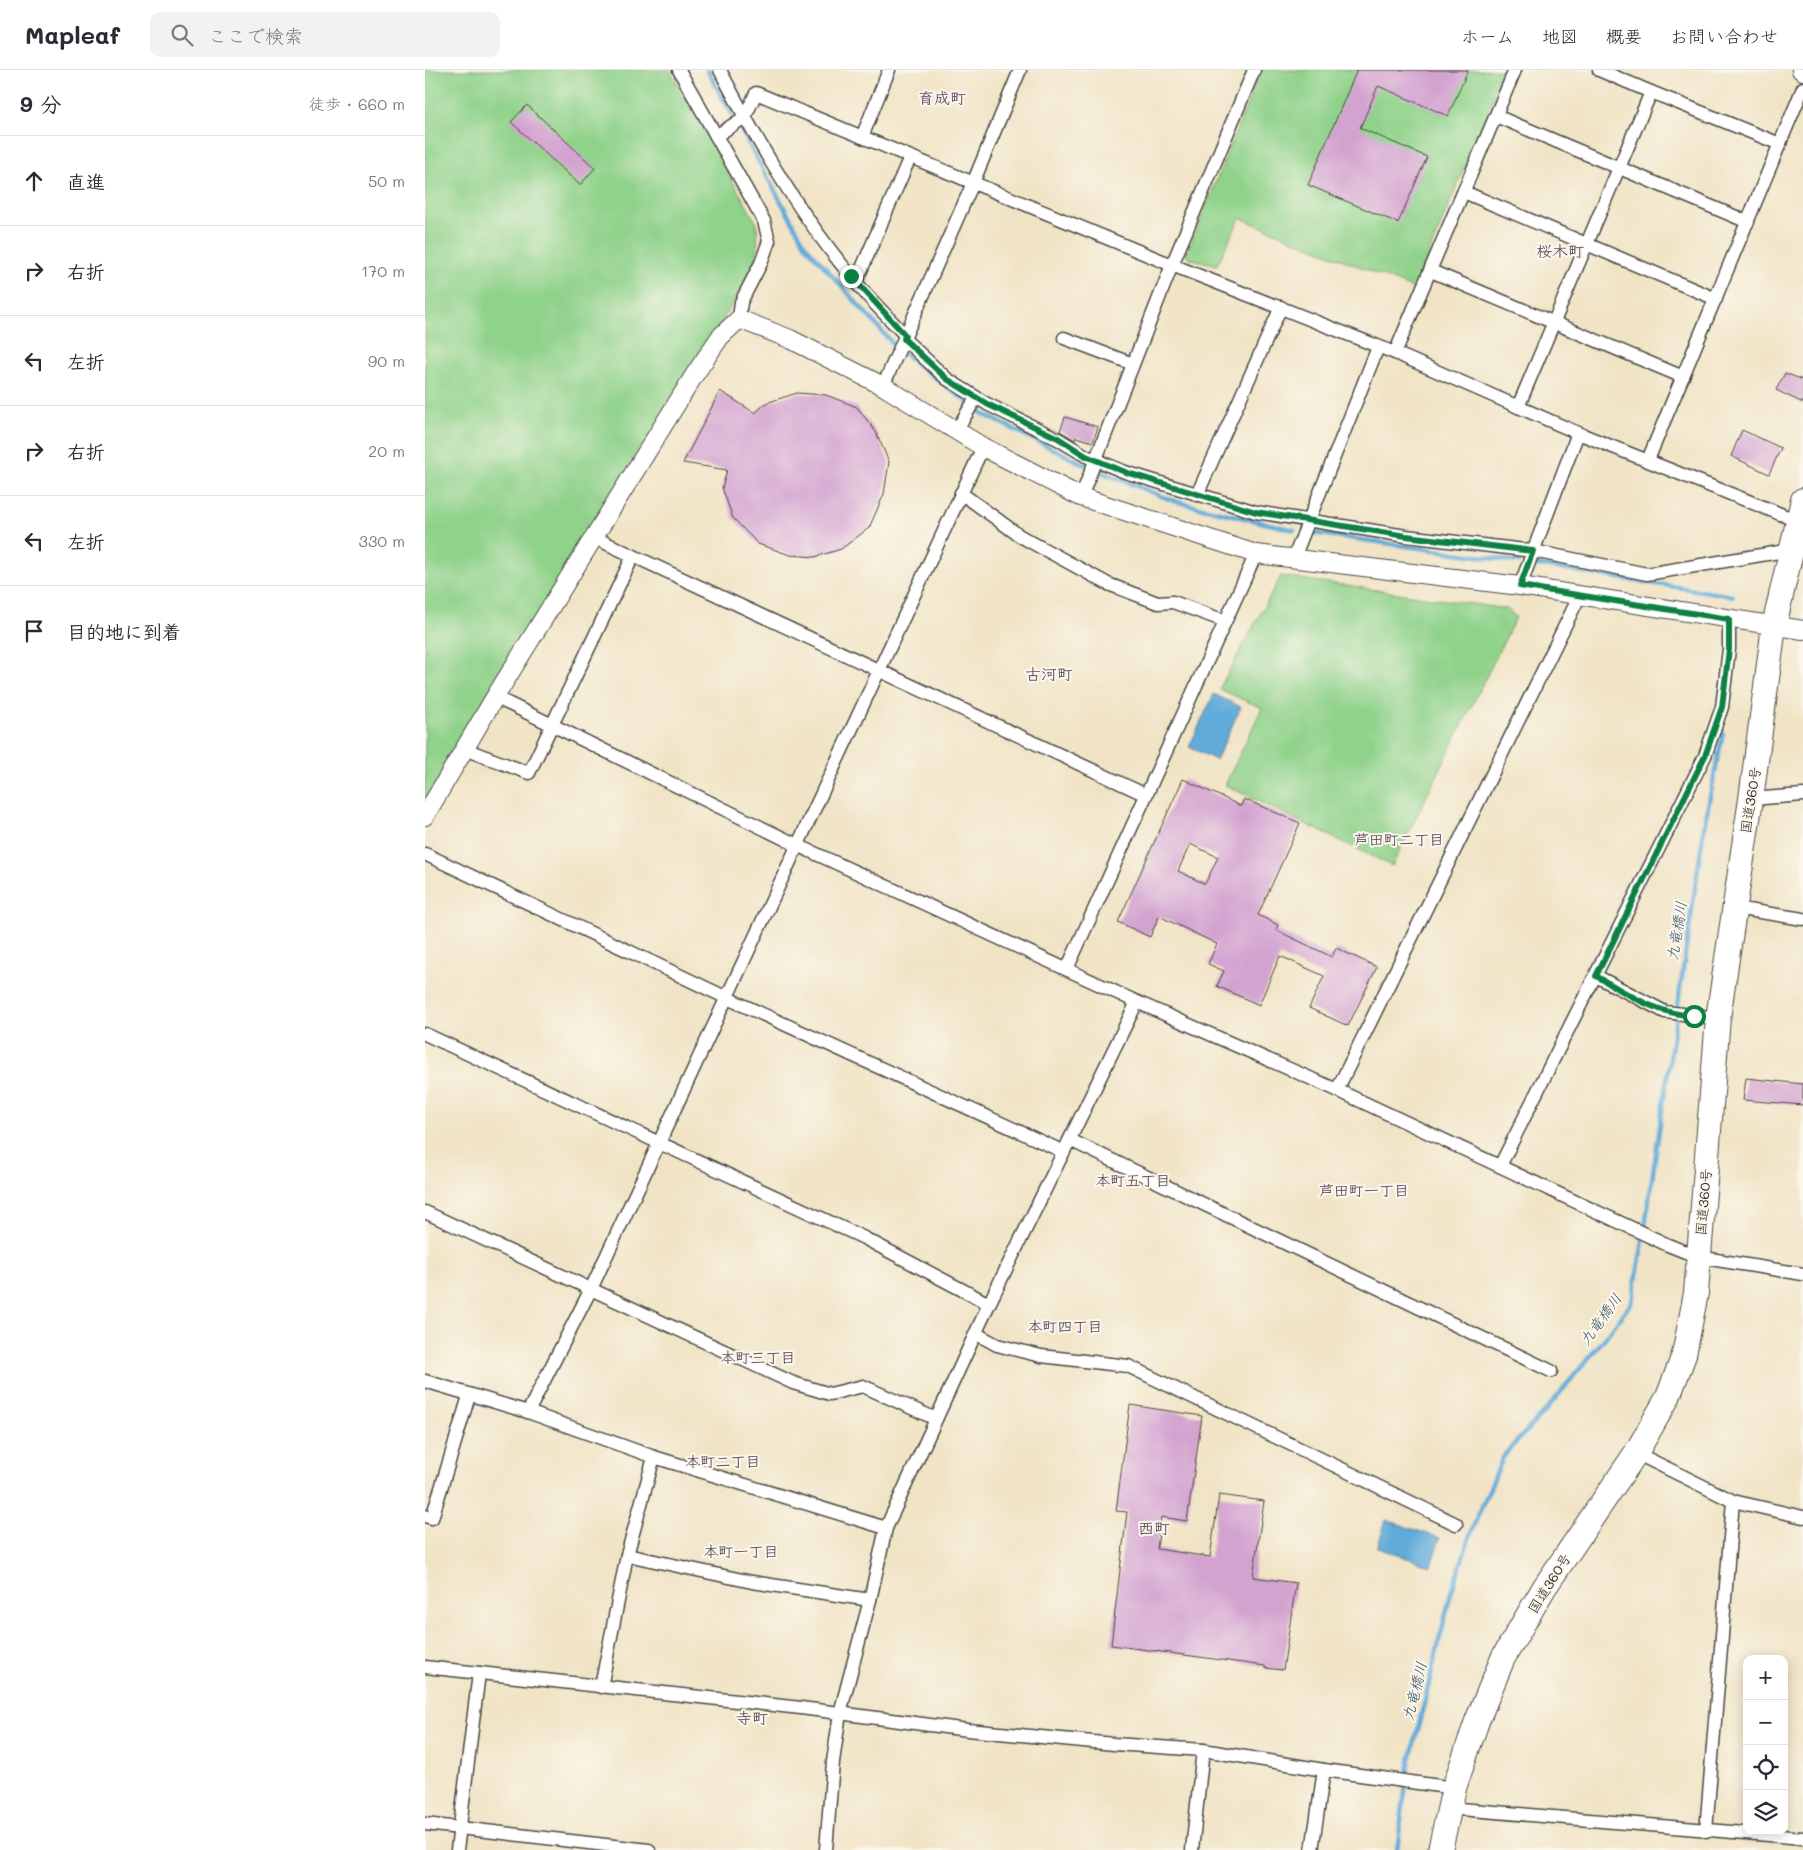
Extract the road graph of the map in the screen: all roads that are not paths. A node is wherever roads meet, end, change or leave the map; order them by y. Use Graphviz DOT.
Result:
graph roads {
  1 [pos="679,70"];
  2 [pos="720,70"];
  3 [pos="889,70"];
  4 [pos="1020,70"];
  5 [pos="1254,70"];
  6 [pos="1515,70"];
  7 [pos="1599,70"];
  8 [pos="1803,88"];
  9 [pos="1651,92"];
  10 [pos="1496,116"];
  11 [pos="744,117"];
  12 [pos="716,136"];
  13 [pos="862,137"];
  14 [pos="1780,144"];
  15 [pos="910,157"];
  16 [pos="1619,167"];
  17 [pos="973,183"];
  18 [pos="1464,192"];
  19 [pos="1748,222"];
  20 [pos="1586,246"];
  21 [pos="1172,265"];
  22 [pos="1431,271"];
  23 [pos="856,282"];
  24 [pos="1716,299"];
  25 [pos="1281,307"];
  26 [pos="739,319"];
  27 [pos="1554,322"];
  28 [pos="905,337"];
  29 [pos="1063,338"];
  30 [pos="1378,347"];
  31 [pos="1395,353"];
  32 [pos="1133,364"];
  33 [pos="1683,377"];
  34 [pos="883,386"];
  35 [pos="976,398"];
  36 [pos="1518,406"];
  37 [pos="956,431"];
  38 [pos="1579,433"];
  39 [pos="983,447"];
  40 [pos="1095,460"];
  41 [pos="1648,460"];
  42 [pos="961,493"];
  43 [pos="1197,495"];
  44 [pos="1081,497"];
  45 [pos="1801,514"];
  46 [pos="1308,520"];
  47 [pos="595,538"];
  48 [pos="1791,550"];
  49 [pos="1533,551"];
  50 [pos="1256,554"];
  51 [pos="633,556"];
  52 [pos="1293,560"];
  53 [pos="1520,586"];
  54 [pos="1580,596"];
  55 [pos="1729,619"];
  56 [pos="1225,621"];
  57 [pos="1774,626"];
  58 [pos="1803,630"];
  59 [pos="877,671"];
  60 [pos="495,697"];
  61 [pos="551,725"];
  62 [pos="464,749"];
  63 [pos="1146,795"];
  64 [pos="1803,795"];
  65 [pos="1751,799"];
  66 [pos="425,816"];
  67 [pos="797,845"];
  68 [pos="425,854"];
  69 [pos="1735,908"];
  70 [pos="1803,919"];
  71 [pos="1067,969"];
  72 [pos="1596,976"];
  73 [pos="725,997"];
  74 [pos="1137,1002"];
  75 [pos="1718,1018"];
  76 [pos="425,1034"];
  77 [pos="1337,1090"];
  78 [pos="1070,1140"];
  79 [pos="658,1144"];
  80 [pos="1064,1152"];
  81 [pos="1500,1166"];
  82 [pos="425,1212"];
  83 [pos="1698,1257"];
  84 [pos="1803,1274"];
  85 [pos="591,1289"];
  86 [pos="989,1304"];
  87 [pos="977,1334"];
  88 [pos="1551,1371"];
  89 [pos="425,1381"];
  90 [pos="469,1396"];
  91 [pos="528,1412"];
  92 [pos="936,1419"];
  93 [pos="1636,1453"];
  94 [pos="654,1456"];
  95 [pos="1733,1501"];
  96 [pos="425,1516"];
  97 [pos="1803,1517"];
  98 [pos="1456,1524"];
  99 [pos="886,1528"];
  100 [pos="627,1555"];
  101 [pos="870,1600"];
  102 [pos="425,1667"];
  103 [pos="479,1673"];
  104 [pos="601,1686"];
  105 [pos="840,1713"];
  106 [pos="1203,1750"];
  107 [pos="1324,1770"];
  108 [pos="1451,1798"];
  109 [pos="425,1824"];
  110 [pos="461,1828"];
  111 [pos="1706,1831"];
  112 [pos="1803,1838"];
  113 [pos="457,1850"];
  114 [pos="649,1850"];
  115 [pos="826,1850"];
  116 [pos="1192,1850"];
  117 [pos="1312,1850"];
  118 [pos="1440,1850"];
  1 -- 12 [label="street"];
  2 -- 11 [label="street"];
  3 -- 13 [label="street"];
  4 -- 17 [label="street"];
  5 -- 21 [label="street"];
  6 -- 10 [label="street"];
  7 -- 9 [label="street"];
  8 -- 14 [label="street"];
  9 -- 14 [label="street"];
  9 -- 16 [label="street"];
  10 -- 16 [label="street"];
  10 -- 18 [label="street"];
  11 -- 12 [label="street"];
  11 -- 13 [label="street"];
  11 -- 23 [label="street"];
  12 -- 26 [label="street"];
  13 -- 15 [label="street"];
  14 -- 19 [label="street"];
  15 -- 17 [label="street"];
  15 -- 23 [label="street"];
  16 -- 19 [label="street"];
  16 -- 20 [label="street"];
  17 -- 21 [label="street"];
  17 -- 28 [label="street"];
  18 -- 20 [label="street"];
  18 -- 22 [label="street"];
  19 -- 24 [label="street"];
  20 -- 24 [label="street"];
  20 -- 27 [label="street"];
  21 -- 25 [label="street"];
  21 -- 32 [label="street"];
  22 -- 27 [label="street"];
  22 -- 31 [label="street"];
  23 -- 28 [label="street"];
  24 -- 33 [label="street"];
  25 -- 30 [label="street"];
  25 -- 43 [label="street"];
  26 -- 34 [label="street"];
  26 -- 47 [label="street"];
  27 -- 33 [label="street"];
  27 -- 36 [label="street"];
  28 -- 34 [label="street"];
  28 -- 35 [label="street"];
  29 -- 32 [label="street"];
  30 -- 31 [label="street"];
  30 -- 46 [label="street"];
  31 -- 36 [label="street"];
  32 -- 40 [label="street"];
  33 -- 41 [label="street"];
  34 -- 37 [label="street"];
  35 -- 37 [label="street"];
  35 -- 40 [label="street"];
  36 -- 38 [label="street"];
  37 -- 39 [label="street"];
  38 -- 41 [label="street"];
  38 -- 49 [label="street"];
  39 -- 42 [label="street"];
  39 -- 44 [label="street"];
  40 -- 43 [label="street"];
  40 -- 44 [label="street"];
  41 -- 45 [label="street"];
  42 -- 56 [label="street"];
  42 -- 59 [label="street"];
  43 -- 46 [label="street"];
  44 -- 50 [label="street"];
  45 -- 48 [label="highway, 国道360号"];
  46 -- 49 [label="street"];
  46 -- 52 [label="street"];
  47 -- 51 [label="street"];
  47 -- 60 [label="street"];
  48 -- 49 [label="street"];
  48 -- 57 [label="highway, 国道360号"];
  49 -- 53 [label="street"];
  50 -- 52 [label="street"];
  50 -- 56 [label="street"];
  51 -- 59 [label="street"];
  51 -- 61 [label="street"];
  52 -- 53 [label="street"];
  53 -- 54 [label="street"];
  54 -- 55 [label="street"];
  54 -- 77 [label="street"];
  55 -- 57 [label="street"];
  55 -- 72 [label="street"];
  56 -- 63 [label="street"];
  57 -- 58 [label="street"];
  57 -- 65 [label="highway, 国道360号"];
  59 -- 63 [label="street"];
  59 -- 67 [label="street"];
  60 -- 61 [label="street"];
  60 -- 62 [label="street"];
  61 -- 62 [label="street"];
  61 -- 67 [label="street"];
  62 -- 66 [label="street"];
  63 -- 71 [label="street"];
  64 -- 65 [label="street"];
  65 -- 69 [label="highway, 国道360号"];
  67 -- 71 [label="street"];
  67 -- 73 [label="street"];
  68 -- 73 [label="street"];
  69 -- 70 [label="street"];
  69 -- 75 [label="highway, 国道360号"];
  71 -- 74 [label="street"];
  72 -- 75 [label="street"];
  72 -- 81 [label="street"];
  73 -- 79 [label="street"];
  73 -- 80 [label="street"];
  74 -- 77 [label="street"];
  74 -- 78 [label="street"];
  75 -- 83 [label="highway, 国道360号"];
  76 -- 79 [label="street"];
  77 -- 81 [label="street"];
  78 -- 80 [label="street"];
  78 -- 88 [label="street"];
  79 -- 85 [label="street"];
  79 -- 86 [label="street"];
  80 -- 86 [label="street"];
  81 -- 83 [label="street"];
  82 -- 85 [label="street"];
  83 -- 84 [label="street"];
  83 -- 93 [label="highway, 国道360号"];
  85 -- 91 [label="street"];
  85 -- 92 [label="street"];
  86 -- 87 [label="street"];
  87 -- 92 [label="street"];
  87 -- 98 [label="street"];
  89 -- 90 [label="street"];
  90 -- 91 [label="street"];
  90 -- 96 [label="street"];
  91 -- 94 [label="street"];
  92 -- 99 [label="street"];
  93 -- 95 [label="street"];
  93 -- 108 [label="highway, 国道360号"];
  94 -- 99 [label="street"];
  94 -- 100 [label="street"];
  95 -- 97 [label="street"];
  95 -- 111 [label="street"];
  99 -- 101 [label="street"];
  100 -- 101 [label="street"];
  100 -- 104 [label="street"];
  101 -- 105 [label="street"];
  102 -- 103 [label="street"];
  103 -- 104 [label="street"];
  103 -- 110 [label="street"];
  104 -- 105 [label="street"];
  105 -- 106 [label="street"];
  105 -- 115 [label="street"];
  106 -- 107 [label="street"];
  106 -- 116 [label="street"];
  107 -- 108 [label="street"];
  107 -- 117 [label="street"];
  108 -- 111 [label="street"];
  108 -- 118 [label="highway, 国道360号"];
  109 -- 110 [label="street"];
  110 -- 113 [label="street"];
  110 -- 114 [label="street"];
  111 -- 112 [label="street"];
}
